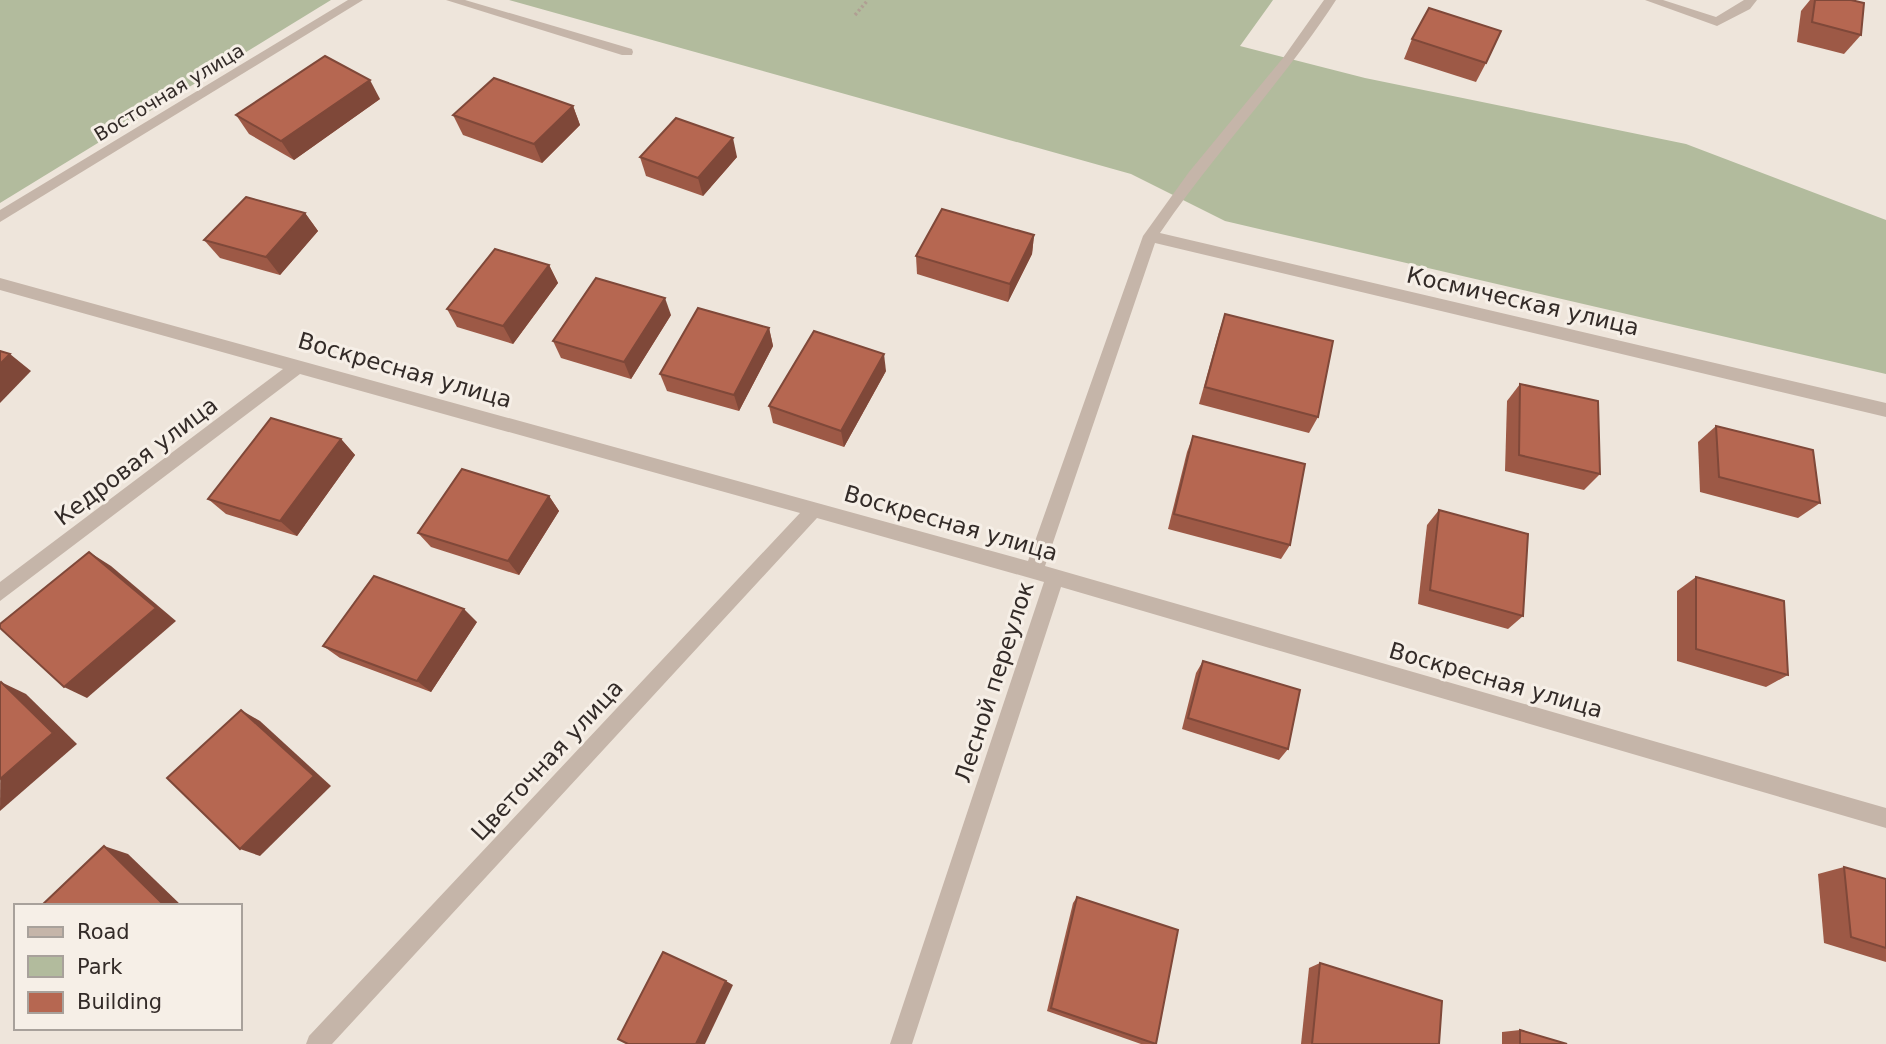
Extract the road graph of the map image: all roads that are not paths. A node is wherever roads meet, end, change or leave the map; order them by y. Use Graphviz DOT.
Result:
graph roads {
  1 [pos="357,0"];
  2 [pos="452,0"];
  3 [pos="1330,0"];
  4 [pos="1651,0"];
  5 [pos="1751,0"];
  6 [pos="627,52"];
  7 [pos="0,217"];
  8 [pos="1150,236"];
  9 [pos="0,284"];
  10 [pos="300,365"];
  11 [pos="1886,410"];
  12 [pos="814,510"];
  13 [pos="1034,571"];
  14 [pos="1055,578"];
  15 [pos="0,593"];
  16 [pos="1886,818"];
  17 [pos="317,1044"];
  18 [pos="901,1044"];
  1 -- 7 [label="street, Восточная улица"];
  2 -- 6 [label="street"];
  3 -- 8 [label="street, Лесной переулок"];
  4 -- 5 [label="street"];
  8 -- 11 [label="street, Космическая улица"];
  8 -- 13 [label="street, Лесной переулок"];
  9 -- 10 [label="street, Воскресная улица"];
  10 -- 12 [label="street, Воскресная улица"];
  10 -- 15 [label="street, Кедровая улица"];
  12 -- 13 [label="street, Воскресная улица"];
  12 -- 17 [label="street, Цветочная улица"];
  13 -- 14 [label="street, Лесной переулок"];
  14 -- 16 [label="street, Воскресная улица"];
  14 -- 18 [label="street, Лесной переулок"];
}
